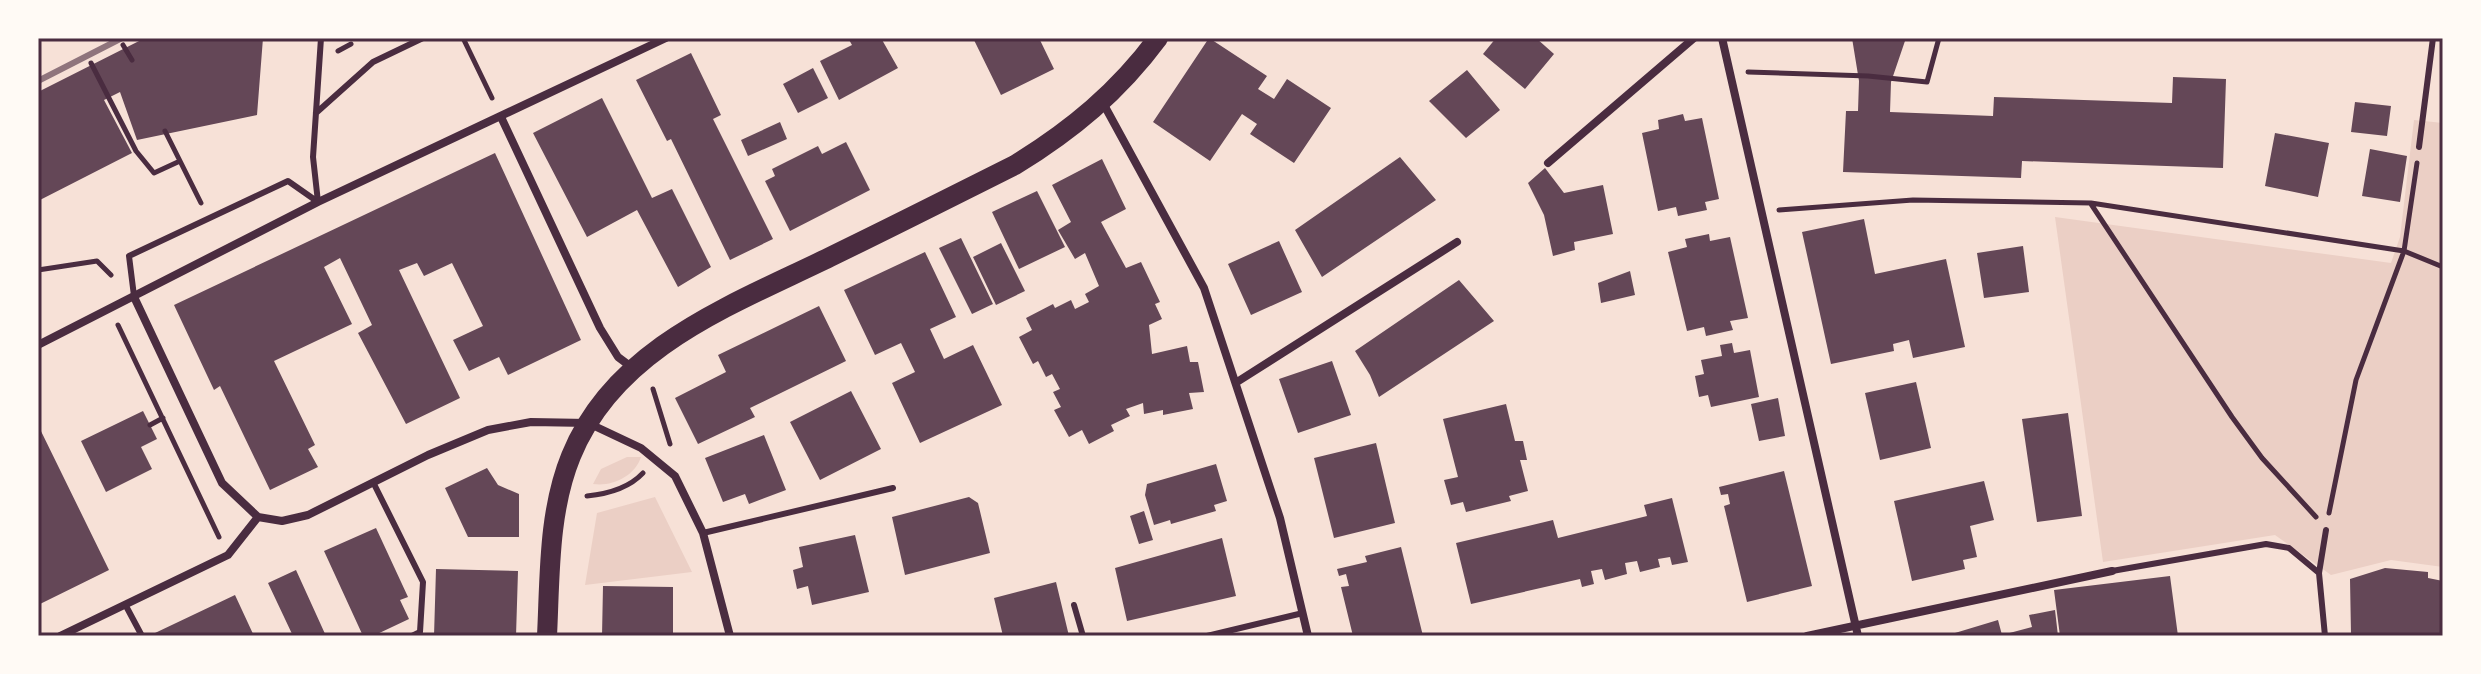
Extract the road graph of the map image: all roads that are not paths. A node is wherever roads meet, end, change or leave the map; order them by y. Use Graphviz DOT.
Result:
graph roads {
  1 [pos="321,38"];
  2 [pos="423,38"];
  3 [pos="666,38"];
  4 [pos="1158,38"];
  5 [pos="1694,38"];
  6 [pos="1722,38"];
  7 [pos="2433,38"];
  8 [pos="1103,103"];
  9 [pos="316,113"];
  10 [pos="501,117"];
  11 [pos="2419,147"];
  12 [pos="1548,163"];
  13 [pos="318,202"];
  14 [pos="1457,242"];
  15 [pos="135,299"];
  16 [pos="38,345"];
  17 [pos="634,369"];
  18 [pos="1237,382"];
  19 [pos="588,423"];
  20 [pos="373,482"];
  21 [pos="893,488"];
  22 [pos="258,517"];
  23 [pos="2326,530"];
  24 [pos="703,533"];
  25 [pos="2112,571"];
  26 [pos="2319,573"];
  27 [pos="1074,605"];
  28 [pos="126,606"];
  29 [pos="1303,613"];
  30 [pos="1855,626"];
  31 [pos="60,636"];
  32 [pos="142,636"];
  33 [pos="412,636"];
  34 [pos="547,636"];
  35 [pos="730,636"];
  36 [pos="1083,636"];
  37 [pos="1207,636"];
  38 [pos="1308,636"];
  39 [pos="1807,636"];
  40 [pos="1858,636"];
  41 [pos="2325,636"];
  1 -- 9 [label="lane"];
  2 -- 9 [label="lane"];
  3 -- 10 [label="street"];
  4 -- 8 [label="main road"];
  5 -- 12 [label="street"];
  6 -- 30 [label="street"];
  7 -- 11 [label="lane"];
  8 -- 17 [label="main road"];
  8 -- 18 [label="street"];
  9 -- 13 [label="lane"];
  10 -- 13 [label="street"];
  10 -- 17 [label="street"];
  13 -- 15 [label="street"];
  13 -- 15 [label="lane"];
  14 -- 18 [label="street"];
  15 -- 16 [label="street"];
  15 -- 22 [label="street"];
  17 -- 19 [label="main road"];
  18 -- 29 [label="street"];
  19 -- 20 [label="street"];
  19 -- 24 [label="street"];
  19 -- 34 [label="main road"];
  20 -- 22 [label="street"];
  20 -- 33 [label="lane"];
  21 -- 24 [label="lane"];
  22 -- 28 [label="street"];
  23 -- 26 [label="lane"];
  24 -- 35 [label="street"];
  25 -- 26 [label="lane"];
  25 -- 30 [label="street"];
  26 -- 41 [label="lane"];
  27 -- 36 [label="lane"];
  28 -- 31 [label="street"];
  28 -- 32 [label="lane"];
  29 -- 37 [label="lane"];
  29 -- 38 [label="street"];
  30 -- 39 [label="street"];
  30 -- 40 [label="street"];
}
